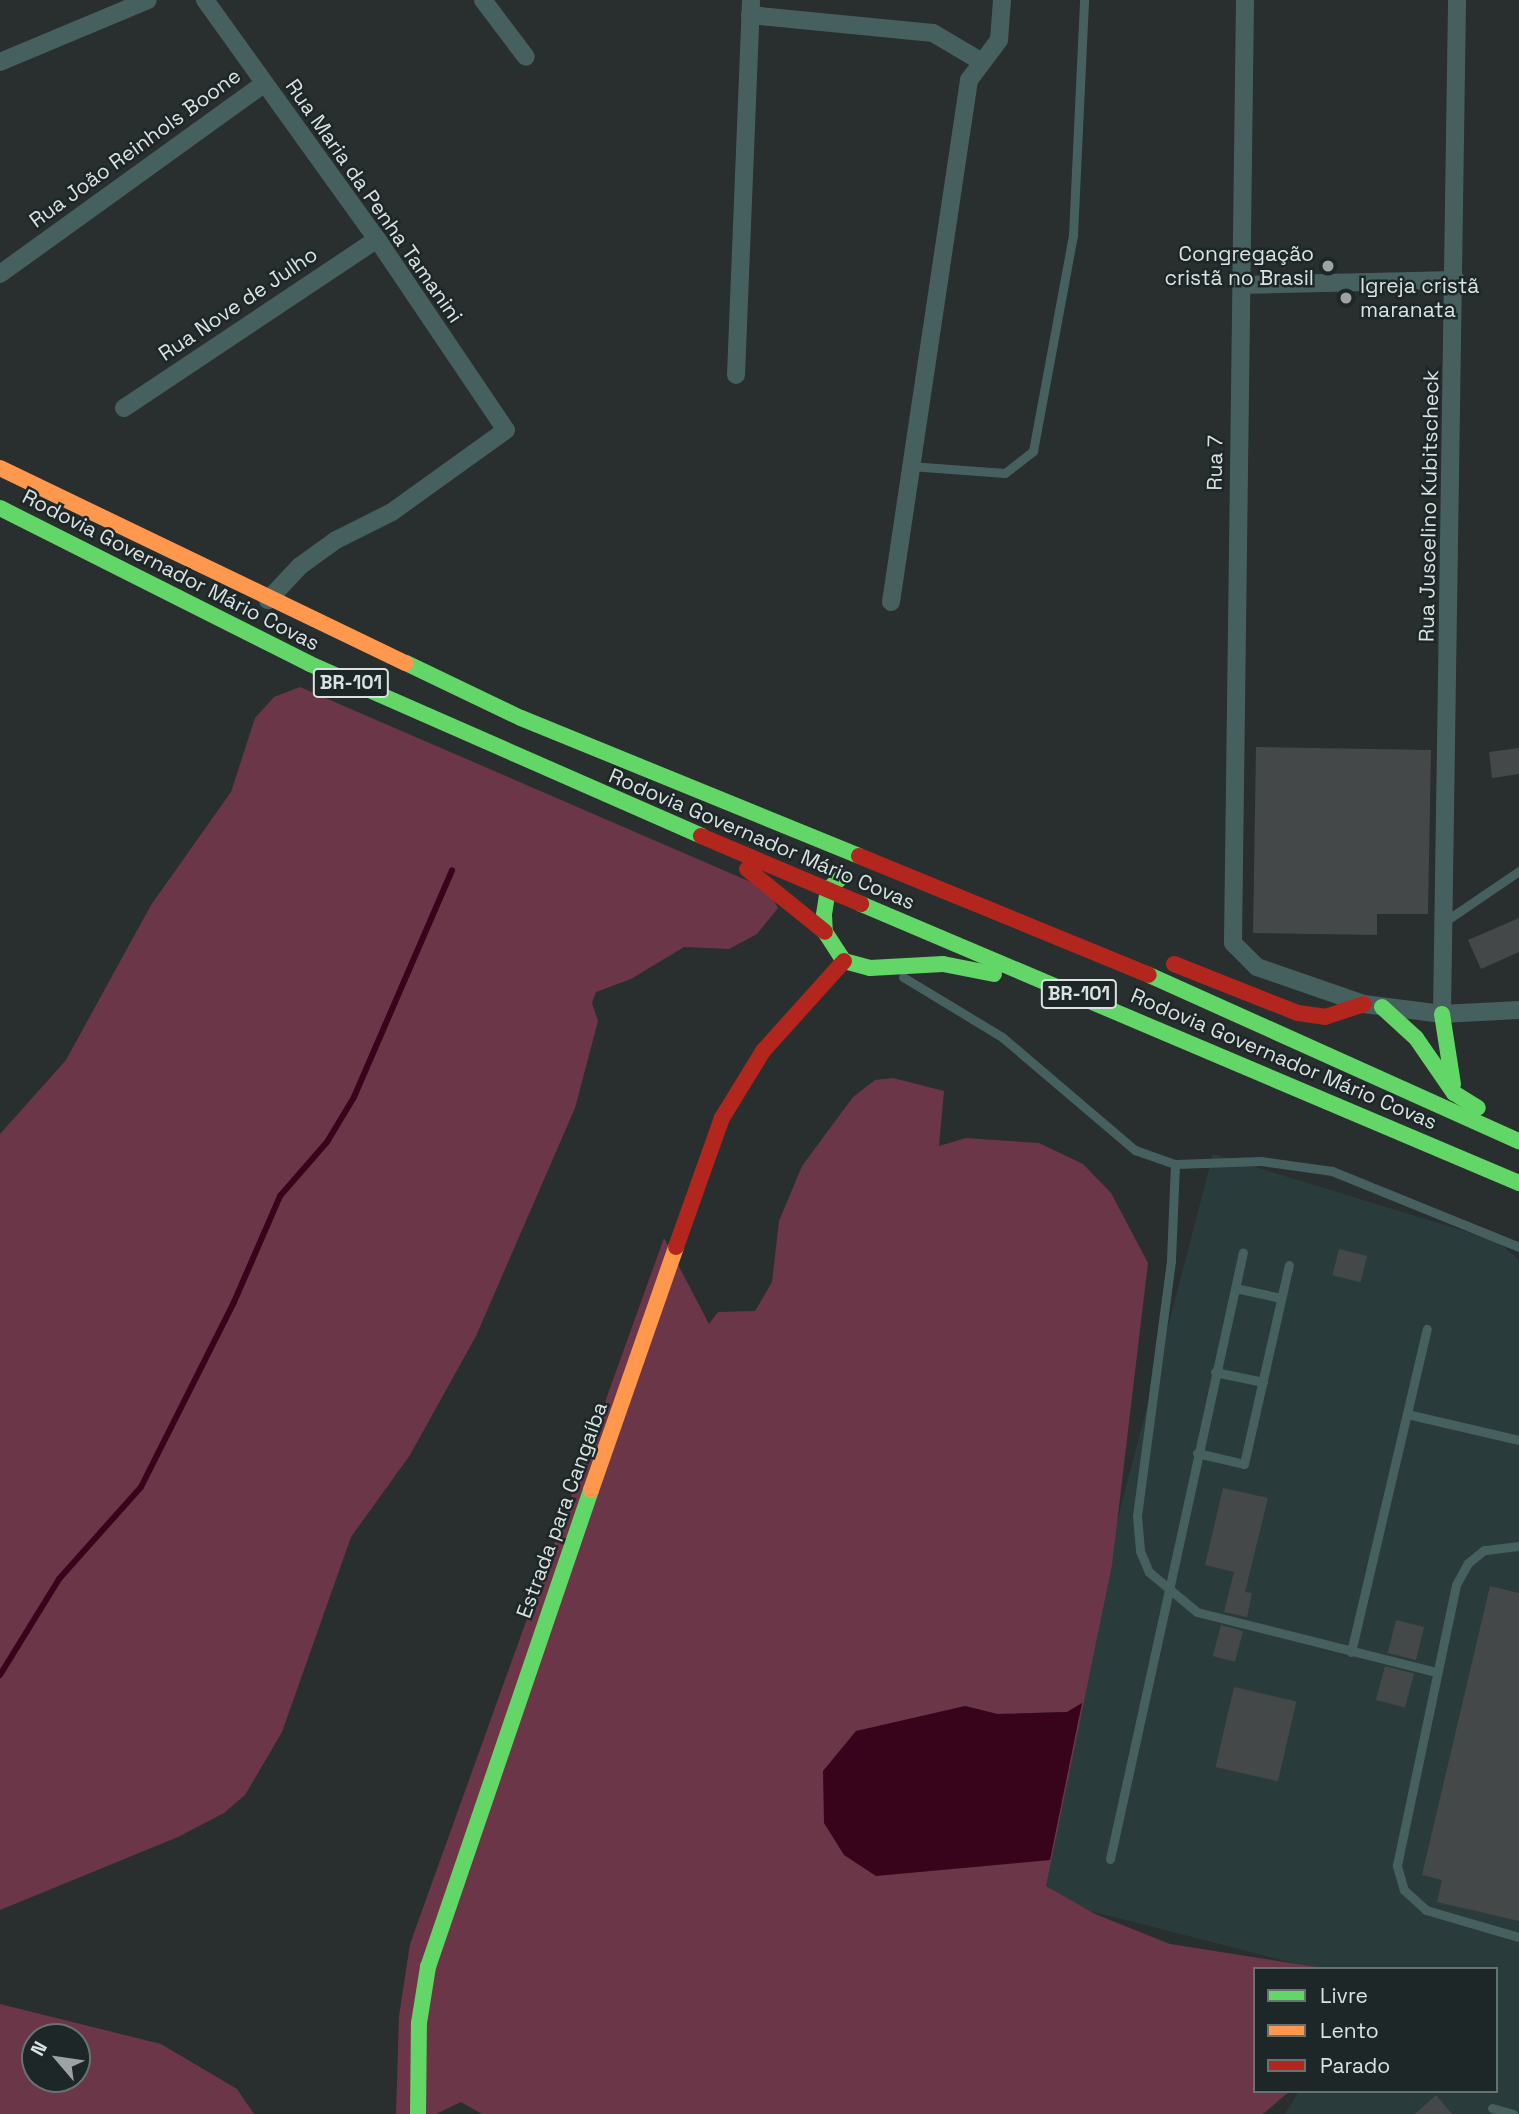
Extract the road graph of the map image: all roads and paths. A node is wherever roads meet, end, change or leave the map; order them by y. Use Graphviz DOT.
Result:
graph roads {
  1 [pos="148,0"];
  2 [pos="205,0"];
  3 [pos="483,0"];
  4 [pos="1002,0"];
  5 [pos="1084,0"];
  6 [pos="1245,0"];
  7 [pos="1457,0"];
  8 [pos="750,8"];
  9 [pos="526,57"];
  10 [pos="0,62"];
  11 [pos="982,62"];
  12 [pos="262,84"];
  13 [pos="377,239"];
  14 [pos="0,274"];
  15 [pos="1456,280"];
  16 [pos="1241,285"];
  17 [pos="736,375"];
  18 [pos="124,408"];
  19 [pos="910,466"];
  20 [pos="0,468"];
  21 [pos="0,508"];
  22 [pos="268,600"];
  23 [pos="891,602"];
  24 [pos="709,842"];
  25 [pos="1519,871"];
  26 [pos="828,889"];
  27 [pos="939,889"];
  28 [pos="1046,913"];
  29 [pos="1444,922"];
  30 [pos="825,932"];
  31 [pos="1060,939"];
  32 [pos="1159,958"];
  33 [pos="844,961"];
  34 [pos="886,968"];
  35 [pos="1373,1005"];
  36 [pos="1519,1010"];
  37 [pos="1442,1014"];
  38 [pos="1454,1093"];
  39 [pos="1329,1101"];
  40 [pos="1519,1141"];
  41 [pos="1175,1164"];
  42 [pos="1519,1183"];
  43 [pos="1519,1247"];
  44 [pos="1243,1251"];
  45 [pos="1289,1265"];
  46 [pos="1235,1287"];
  47 [pos="1282,1298"];
  48 [pos="1427,1329"];
  49 [pos="1215,1372"];
  50 [pos="1263,1382"];
  51 [pos="1407,1414"];
  52 [pos="1519,1440"];
  53 [pos="1197,1453"];
  54 [pos="1519,1546"];
  55 [pos="1167,1590"];
  56 [pos="1351,1652"];
  57 [pos="1436,1672"];
  58 [pos="1110,1859"];
  59 [pos="1519,1937"];
  60 [pos="1492,2109"];
  61 [pos="418,2114"];
  62 [pos="1513,2114"];
  1 -- 10 [label="street"];
  2 -- 12 [label="street, Rua Maria da Penha Tamanini"];
  3 -- 9 [label="street"];
  4 -- 11 [label="street"];
  5 -- 19 [label="lane"];
  6 -- 16 [label="street, Rua 7"];
  7 -- 15 [label="street, Rua Juscelino Kubitscheck"];
  8 -- 11 [label="street"];
  8 -- 17 [label="street"];
  11 -- 19 [label="street"];
  12 -- 13 [label="street, Rua Maria da Penha Tamanini"];
  12 -- 14 [label="street, Rua João Reinhols Boone"];
  13 -- 18 [label="street, Rua Nove de Julho"];
  13 -- 22 [label="street, Rua Maria da Penha Tamanini"];
  15 -- 16 [label="street"];
  15 -- 29 [label="street, Rua Juscelino Kubitscheck"];
  16 -- 35 [label="street, Rua 7"];
  19 -- 23 [label="street"];
  20 -- 22 [label="main road, Rodovia Governador Mário Covas / BR-101"];
  21 -- 24 [label="main road, Rodovia Governador Mário Covas / BR-101"];
  22 -- 27 [label="main road, Rodovia Governador Mário Covas / BR-101"];
  24 -- 26 [label="main road, Rodovia Governador Mário Covas"];
  24 -- 30 [label="main road"];
  25 -- 29 [label="lane"];
  26 -- 30 [label="main road"];
  26 -- 31 [label="main road"];
  26 -- 39 [label="main road, Rodovia Governador Mário Covas / BR-101"];
  27 -- 28 [label="main road"];
  27 -- 31 [label="main road, Rodovia Governador Mário Covas / BR-101"];
  29 -- 37 [label="street, Rua Juscelino Kubitscheck"];
  30 -- 33 [label="main road"];
  31 -- 40 [label="main road, Rodovia Governador Mário Covas / BR-101"];
  32 -- 35 [label="main road"];
  33 -- 34 [label="main road"];
  33 -- 61 [label="main road, Estrada para Cangaíba"];
  34 -- 39 [label="main road"];
  34 -- 41 [label="lane"];
  35 -- 37 [label="street"];
  35 -- 38 [label="main road"];
  36 -- 37 [label="street"];
  37 -- 38 [label="main road"];
  38 -- 40 [label="main road"];
  39 -- 42 [label="main road, Rodovia Governador Mário Covas / BR-101"];
  41 -- 43 [label="lane"];
  41 -- 55 [label="lane"];
  44 -- 46 [label="lane"];
  45 -- 47 [label="lane"];
  46 -- 47 [label="lane"];
  46 -- 49 [label="lane"];
  47 -- 50 [label="lane"];
  48 -- 51 [label="lane"];
  49 -- 50 [label="lane"];
  49 -- 53 [label="lane"];
  50 -- 53 [label="lane"];
  51 -- 52 [label="lane"];
  51 -- 56 [label="lane"];
  53 -- 55 [label="lane"];
  54 -- 57 [label="lane"];
  55 -- 56 [label="lane"];
  55 -- 58 [label="lane"];
  56 -- 57 [label="lane"];
  57 -- 59 [label="lane"];
  60 -- 62 [label="lane"];
}
